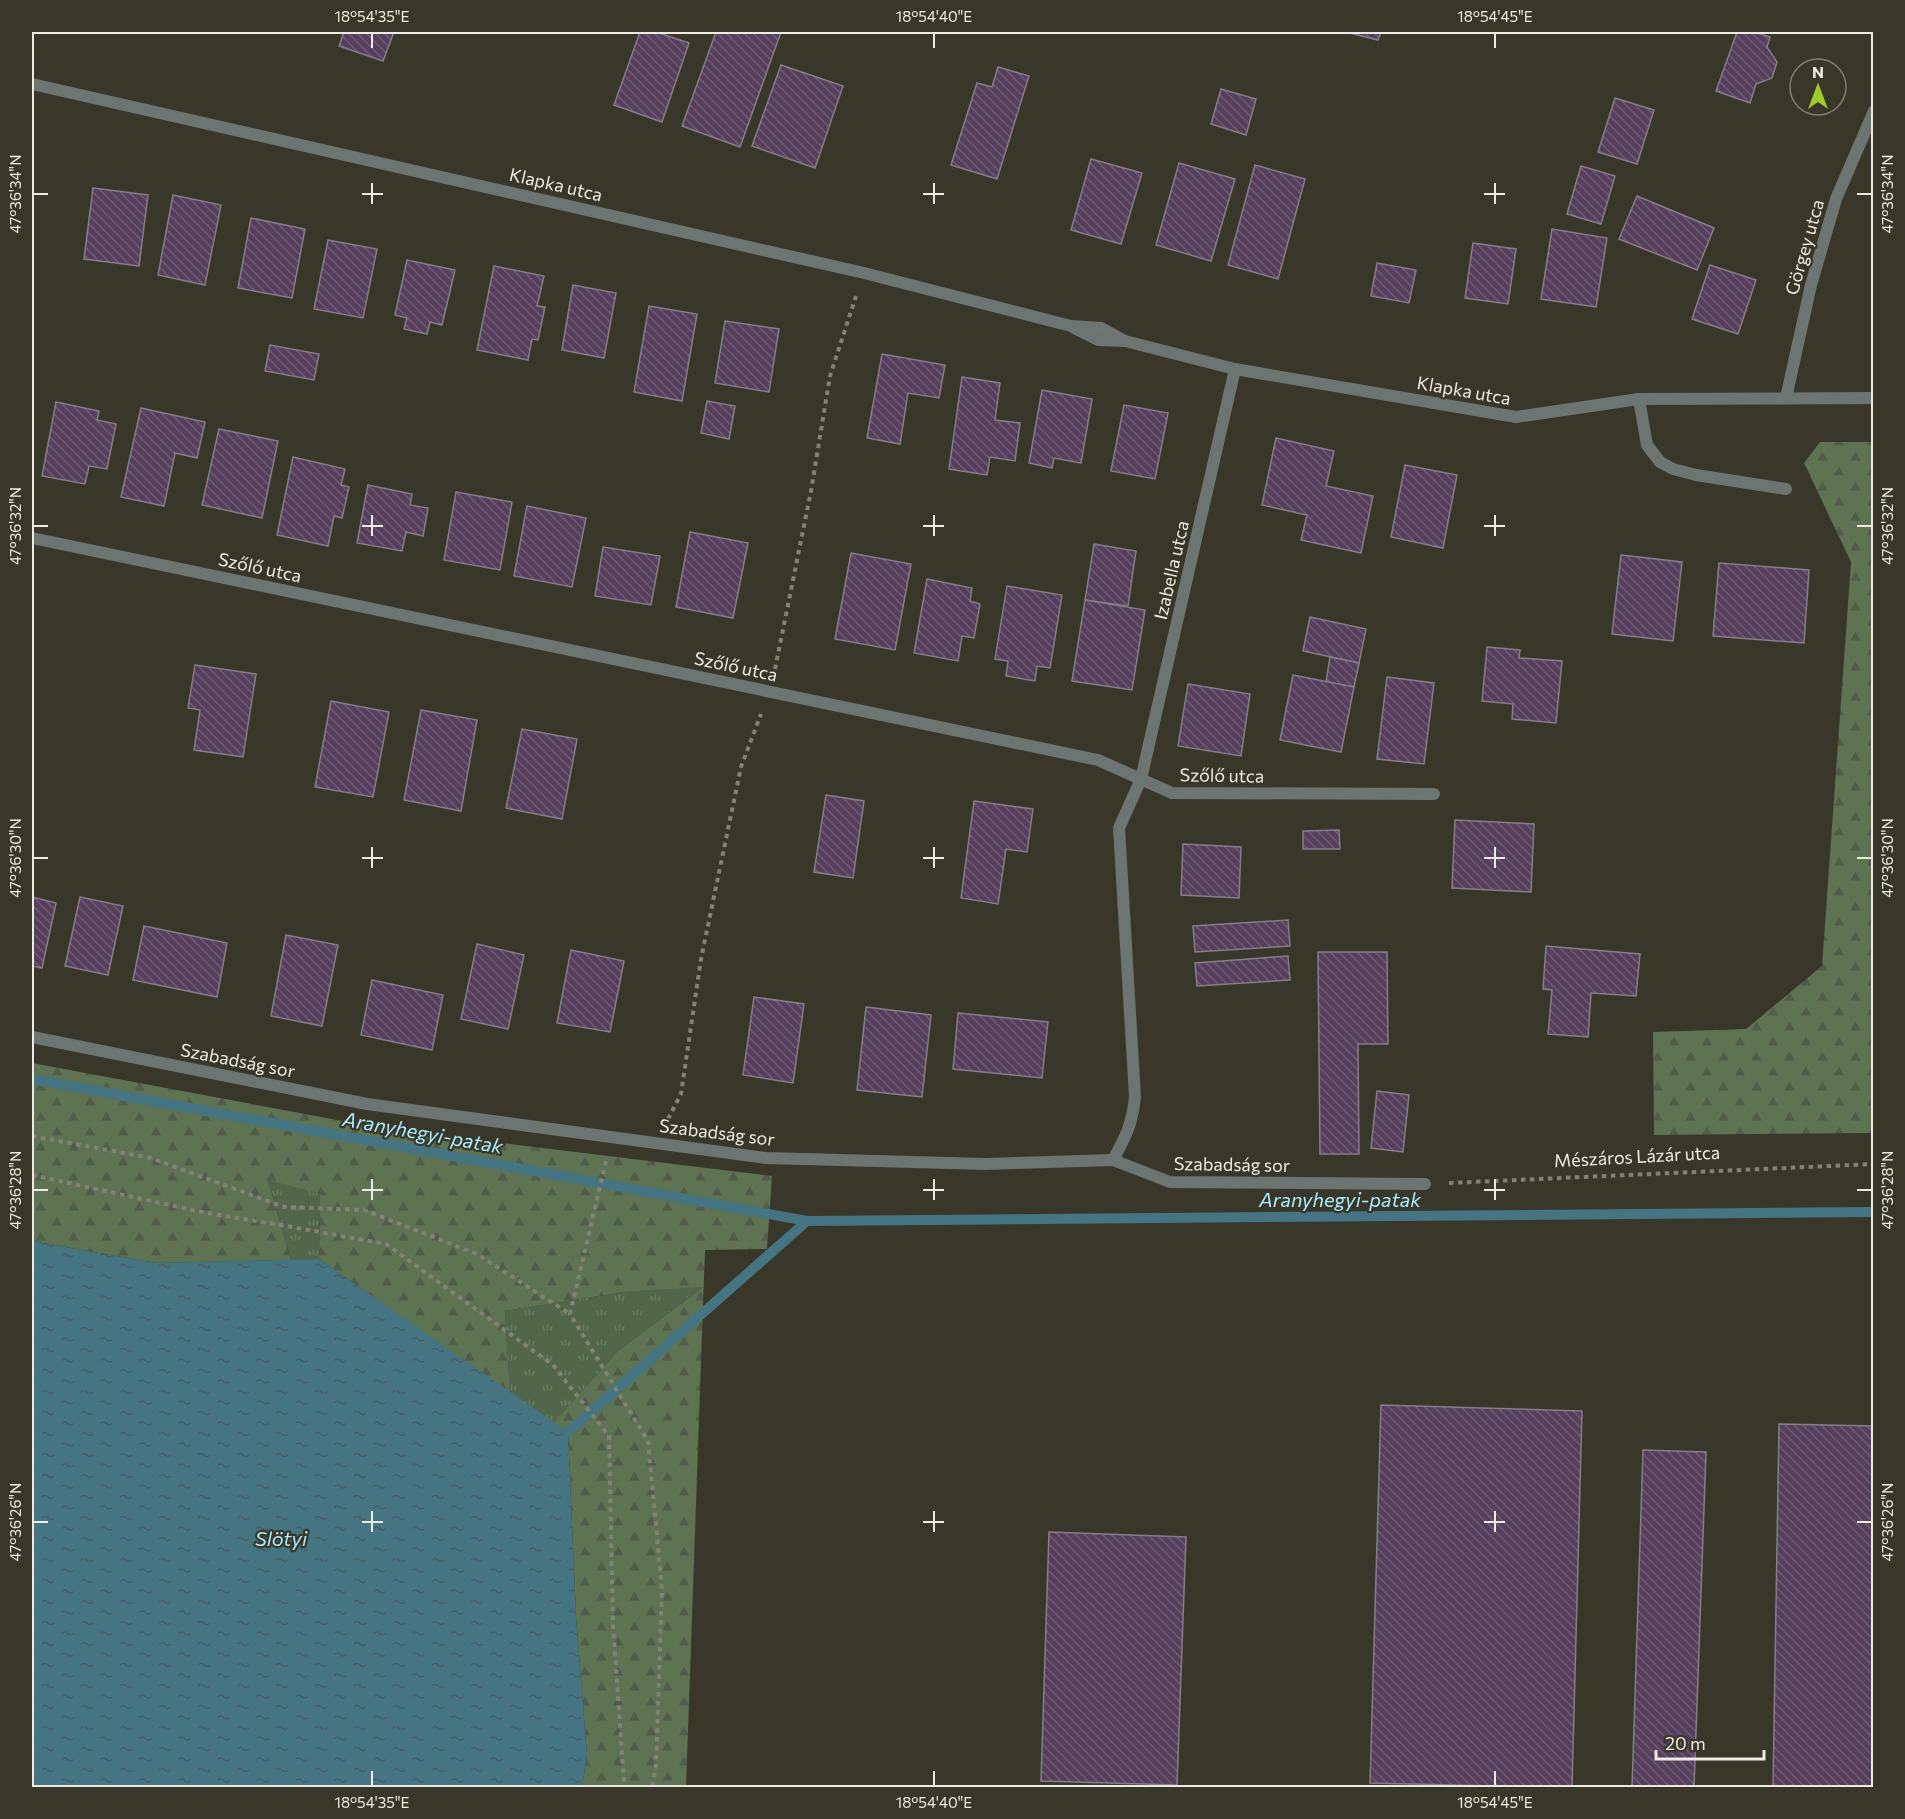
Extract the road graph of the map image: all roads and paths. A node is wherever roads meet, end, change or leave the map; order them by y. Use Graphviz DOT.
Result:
graph roads {
  1 [pos="32,84"];
  2 [pos="1874,111"];
  3 [pos="1235,369"];
  4 [pos="1786,398"];
  5 [pos="1874,398"];
  6 [pos="1639,399"];
  7 [pos="1786,489"];
  8 [pos="32,538"];
  9 [pos="1141,779"];
  10 [pos="1434,794"];
  11 [pos="32,1037"];
  12 [pos="32,1136"];
  13 [pos="606,1159"];
  14 [pos="1113,1160"];
  15 [pos="1874,1164"];
  16 [pos="32,1175"];
  17 [pos="1425,1184"];
  18 [pos="570,1314"];
  19 [pos="622,1788"];
  20 [pos="652,1788"];
  1 -- 3 [label="street, Klapka utca"];
  2 -- 4 [label="street, Görgey utca"];
  3 -- 6 [label="street, Klapka utca"];
  3 -- 9 [label="street, Izabella utca"];
  4 -- 5 [label="street, Klapka utca"];
  4 -- 6 [label="street, Klapka utca"];
  6 -- 7 [label="street"];
  8 -- 9 [label="street, Szőlő utca"];
  9 -- 10 [label="street, Szőlő utca"];
  9 -- 14 [label="street, Izabella utca"];
  11 -- 14 [label="street, Szabadság sor"];
  12 -- 18 [label="path"];
  13 -- 18 [label="path"];
  14 -- 17 [label="street, Szabadság sor"];
  15 -- 17 [label="path, Mészáros Lázár utca"];
  16 -- 19 [label="path"];
  18 -- 20 [label="path"];
}
